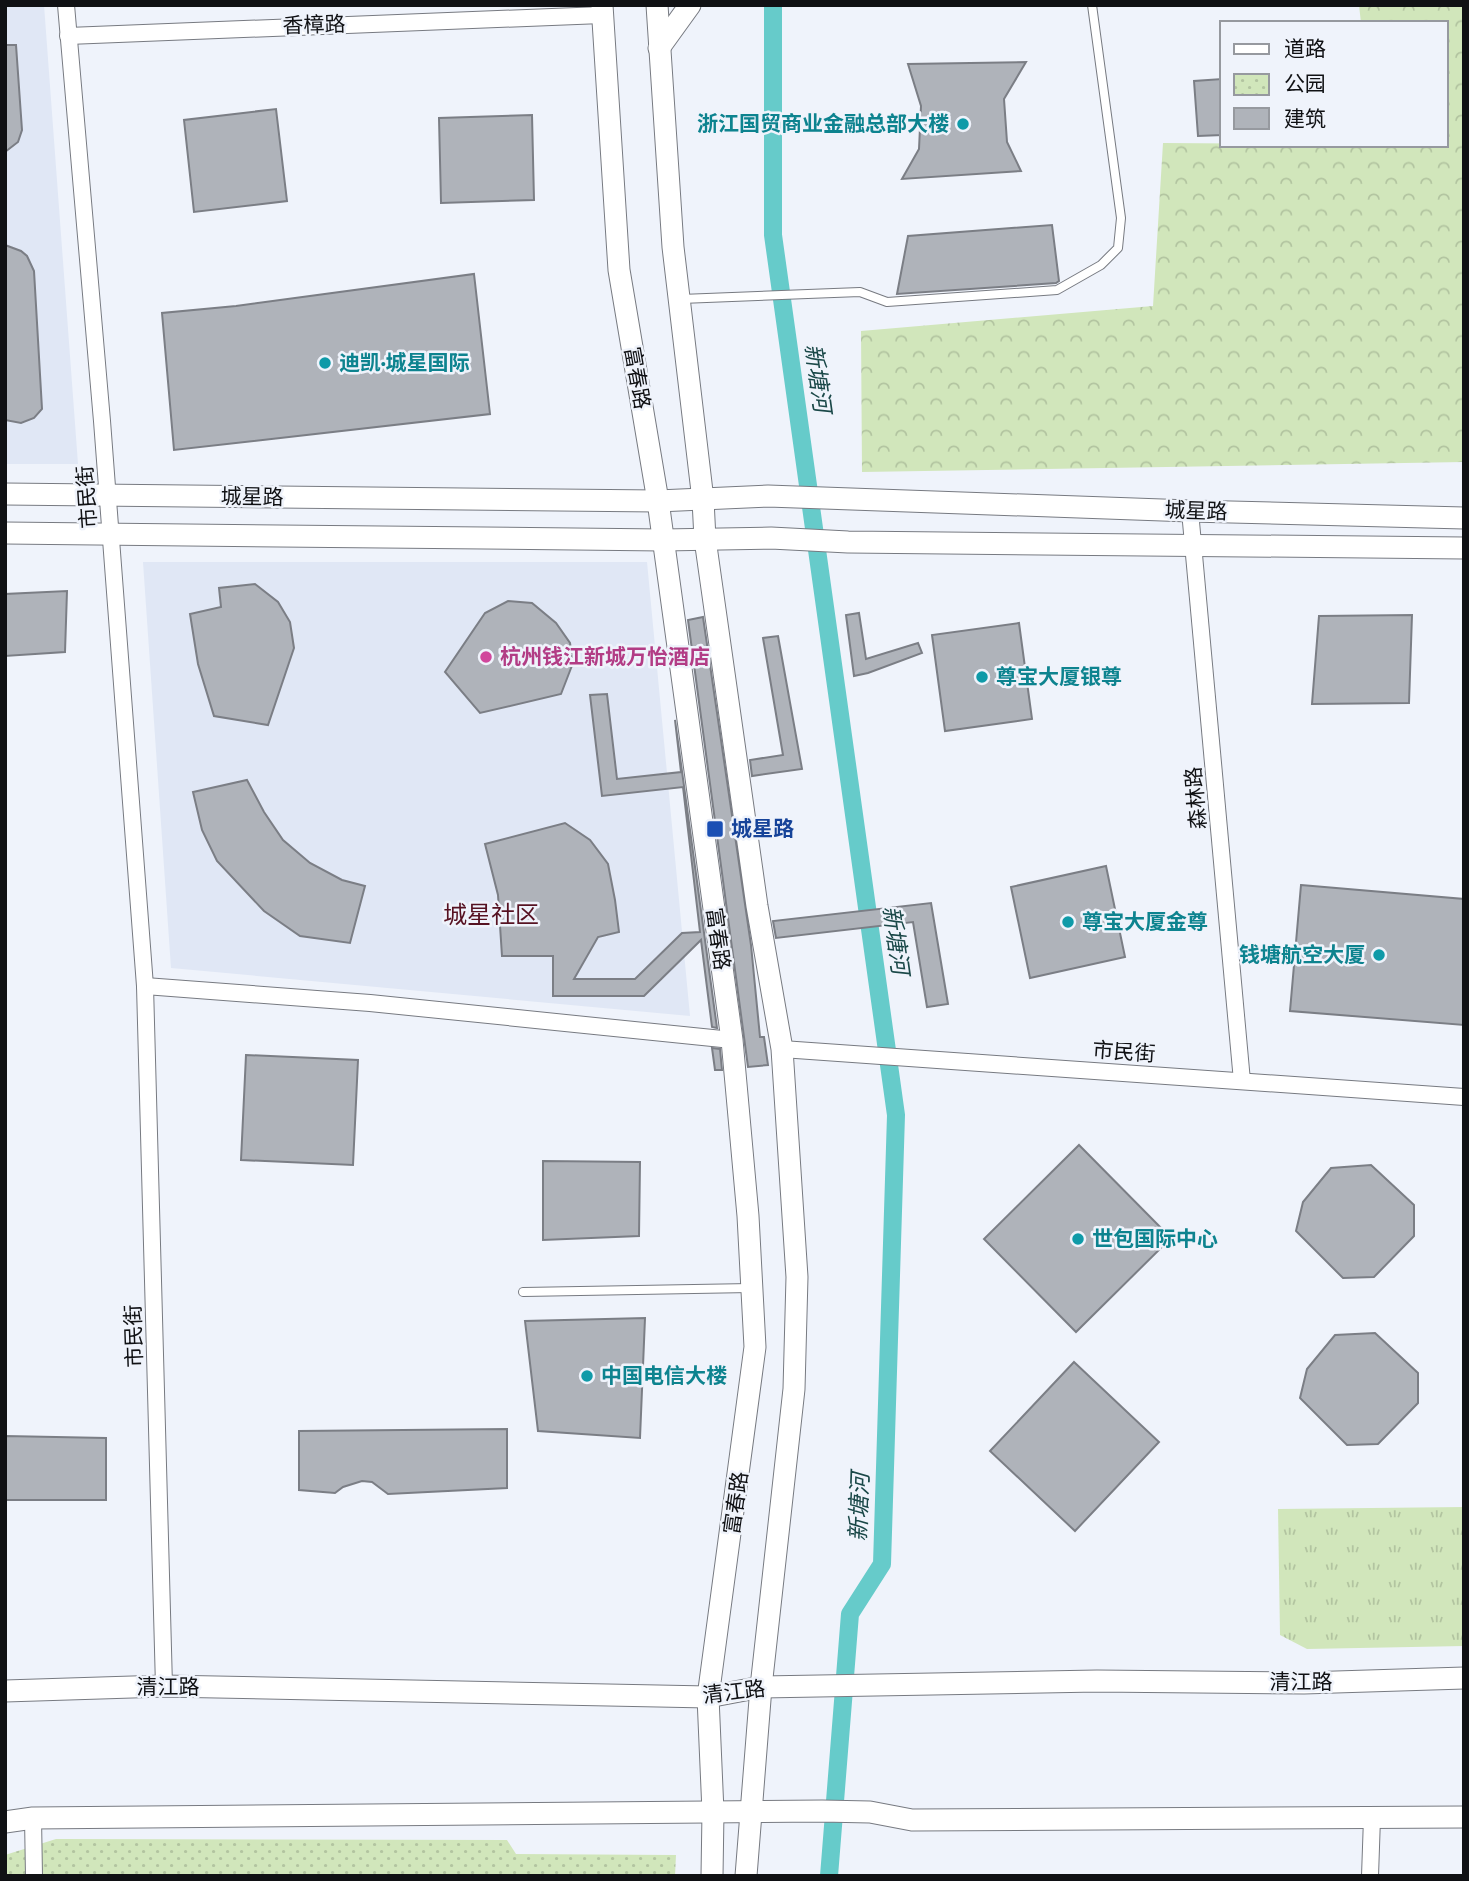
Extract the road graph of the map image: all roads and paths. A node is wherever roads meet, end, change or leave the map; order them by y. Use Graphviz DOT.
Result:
graph roads {
  1 [pos="66,5"];
  2 [pos="657,5"];
  3 [pos="690,5"];
  4 [pos="1092,5"];
  5 [pos="602,10"];
  6 [pos="68,36"];
  7 [pos="659,48"];
  8 [pos="679,299"];
  9 [pos="5,494"];
  10 [pos="108,495"];
  11 [pos="703,500"];
  12 [pos="658,501"];
  13 [pos="1191,511"];
  14 [pos="1464,518"];
  15 [pos="5,533"];
  16 [pos="110,535"];
  17 [pos="705,539"];
  18 [pos="663,540"];
  19 [pos="1195,544"];
  20 [pos="1464,548"];
  21 [pos="145,986"];
  22 [pos="732,1040"];
  23 [pos="782,1049"];
  24 [pos="1242,1081"];
  25 [pos="1464,1097"];
  26 [pos="752,1288"];
  27 [pos="523,1292"];
  28 [pos="1464,1678"];
  29 [pos="164,1686"];
  30 [pos="761,1687"];
  31 [pos="5,1691"];
  32 [pos="708,1698"];
  33 [pos="713,1812"];
  34 [pos="752,1812"];
  35 [pos="1464,1816"];
  36 [pos="33,1818"];
  37 [pos="1371,1818"];
  38 [pos="5,1822"];
  39 [pos="34,1876"];
  40 [pos="712,1876"];
  41 [pos="746,1876"];
  42 [pos="1370,1876"];
  1 -- 6 [label="street, 市民街"];
  2 -- 7 [label="main road, 富春路"];
  3 -- 7 [label="main road"];
  4 -- 8 [label="lane"];
  5 -- 6 [label="street, 香樟路"];
  5 -- 12 [label="main road, 富春路"];
  6 -- 10 [label="street, 市民街"];
  7 -- 8 [label="main road, 富春路"];
  8 -- 11 [label="main road, 富春路"];
  9 -- 10 [label="main road, 城星路"];
  10 -- 12 [label="main road, 城星路"];
  10 -- 16 [label="street, 市民街"];
  11 -- 12 [label="main road, 城星路"];
  11 -- 13 [label="main road, 城星路"];
  11 -- 17 [label="main road, 富春路"];
  12 -- 18 [label="main road, 富春路"];
  13 -- 14 [label="main road, 城星路"];
  13 -- 19 [label="street, 森林路"];
  15 -- 16 [label="main road, 城星路"];
  16 -- 18 [label="main road, 城星路"];
  16 -- 21 [label="street, 市民街"];
  17 -- 18 [label="main road, 城星路"];
  17 -- 19 [label="main road, 城星路"];
  17 -- 23 [label="main road, 富春路"];
  18 -- 22 [label="main road, 富春路"];
  19 -- 20 [label="main road, 城星路"];
  19 -- 24 [label="street, 森林路"];
  21 -- 22 [label="street"];
  21 -- 29 [label="street, 市民街"];
  22 -- 26 [label="main road, 富春路"];
  23 -- 24 [label="street, 市民街"];
  23 -- 30 [label="main road, 富春路"];
  24 -- 25 [label="street, 市民街"];
  26 -- 27 [label="lane"];
  26 -- 32 [label="main road, 富春路"];
  28 -- 30 [label="main road, 清江路"];
  29 -- 31 [label="main road, 清江路"];
  29 -- 32 [label="main road, 清江路"];
  30 -- 32 [label="main road, 清江路"];
  30 -- 34 [label="main road, 富春路"];
  32 -- 33 [label="main road, 富春路"];
  33 -- 34 [label="main road"];
  33 -- 36 [label="main road"];
  33 -- 40 [label="main road, 富春路"];
  34 -- 37 [label="main road"];
  34 -- 41 [label="main road, 富春路"];
  35 -- 37 [label="main road"];
  36 -- 38 [label="main road"];
  36 -- 39 [label="street"];
  37 -- 42 [label="street"];
}
